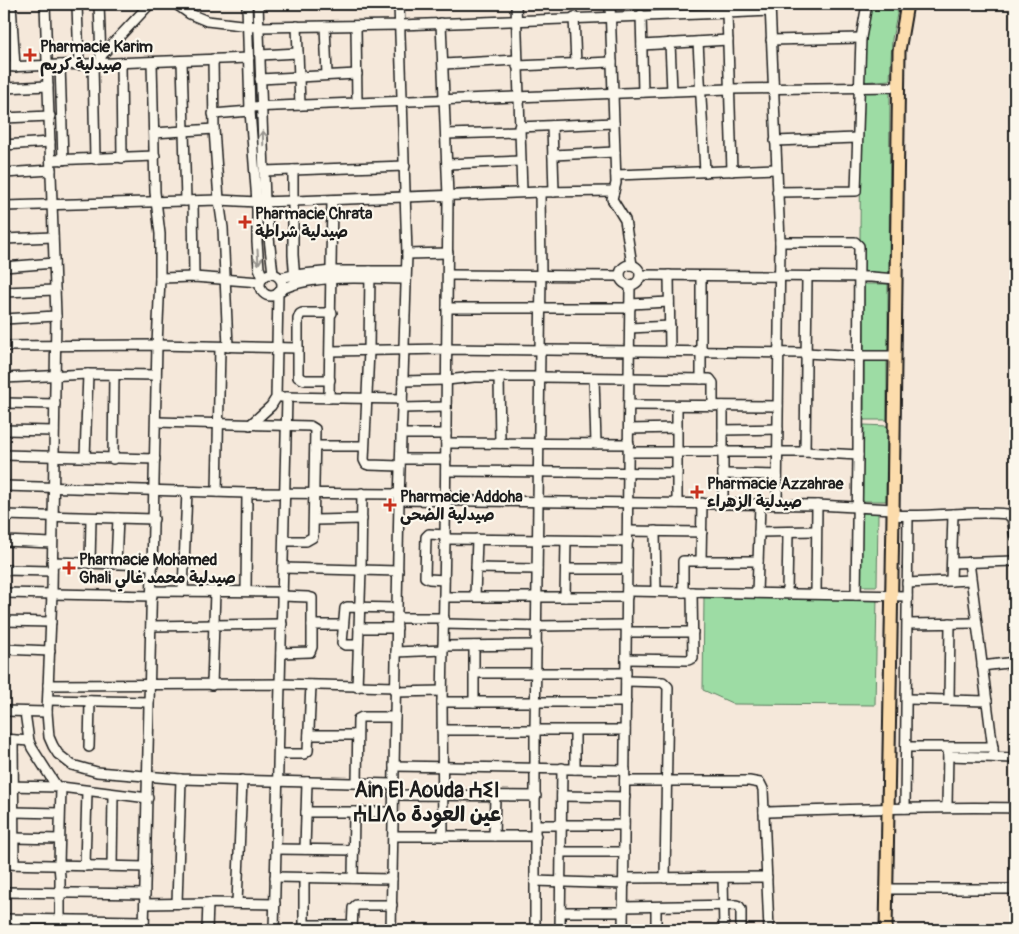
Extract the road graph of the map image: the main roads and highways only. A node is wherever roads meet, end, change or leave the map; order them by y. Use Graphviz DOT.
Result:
graph roads {
  1 [pos="907,4"];
  2 [pos="886,930"];
  1 -- 2 [label="main road"];
}
